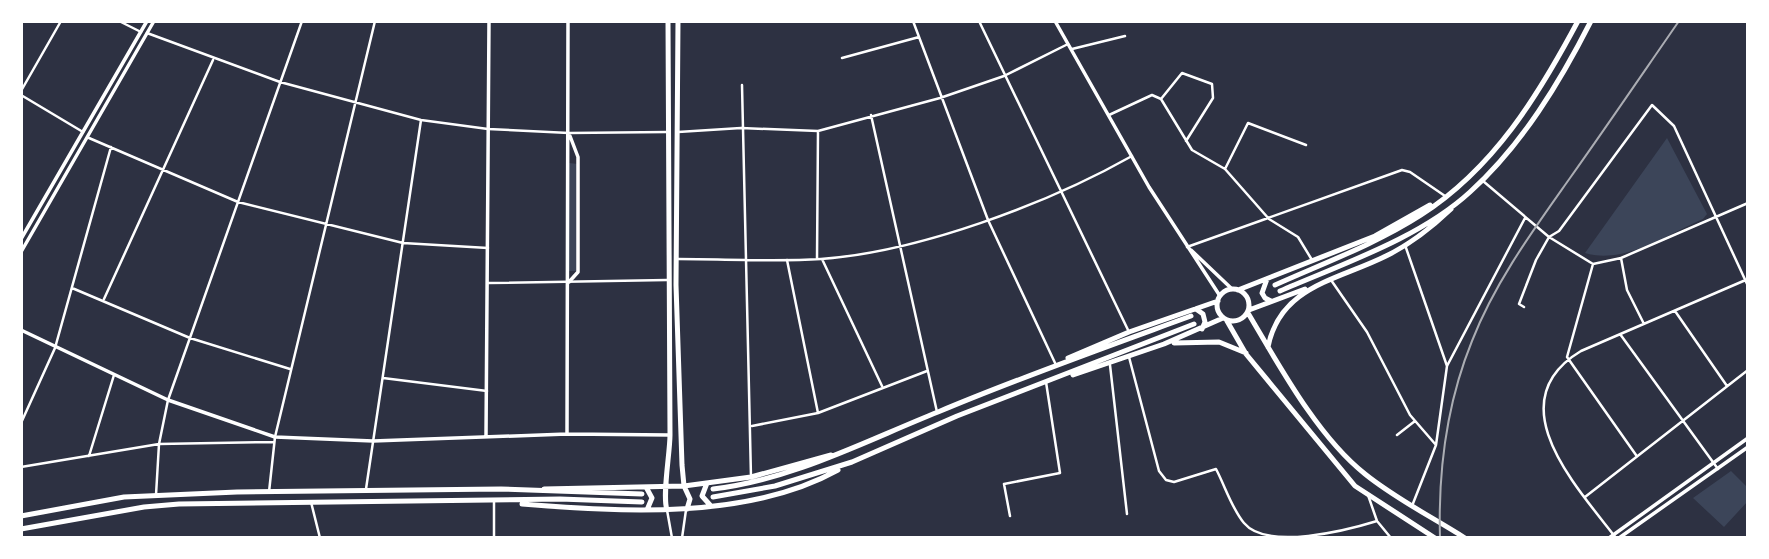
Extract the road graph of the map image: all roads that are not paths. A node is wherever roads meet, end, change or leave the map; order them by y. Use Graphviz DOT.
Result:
graph roads {
  1 [pos="61,21"];
  2 [pos="119,21"];
  3 [pos="147,21"];
  4 [pos="154,21"];
  5 [pos="303,21"];
  6 [pos="375,21"];
  7 [pos="489,21"];
  8 [pos="568,21"];
  9 [pos="668,21"];
  10 [pos="678,21"];
  11 [pos="913,21"];
  12 [pos="979,21"];
  13 [pos="1055,21"];
  14 [pos="1578,21"];
  15 [pos="1591,21"];
  16 [pos="141,32"];
  17 [pos="147,33"];
  18 [pos="1125,36"];
  19 [pos="919,37"];
  20 [pos="1068,44"];
  21 [pos="1072,49"];
  22 [pos="842,58"];
  23 [pos="213,60"];
  24 [pos="1004,76"];
  25 [pos="281,82"];
  26 [pos="742,85"];
  27 [pos="21,93"];
  28 [pos="940,98"];
  29 [pos="1161,99"];
  30 [pos="356,102"];
  31 [pos="871,115"];
  32 [pos="1109,115"];
  33 [pos="421,120"];
  34 [pos="741,128"];
  35 [pos="488,129"];
  36 [pos="818,131"];
  37 [pos="83,132"];
  38 [pos="667,132"];
  39 [pos="677,132"];
  40 [pos="569,133"];
  41 [pos="89,138"];
  42 [pos="1186,141"];
  43 [pos="1306,145"];
  44 [pos="111,148"];
  45 [pos="1132,156"];
  46 [pos="1225,169"];
  47 [pos="163,171"];
  48 [pos="1481,180"];
  49 [pos="1059,191"];
  50 [pos="1445,196"];
  51 [pos="1460,200"];
  52 [pos="238,202"];
  53 [pos="1748,203"];
  54 [pos="1717,217"];
  55 [pos="1525,218"];
  56 [pos="1269,219"];
  57 [pos="988,220"];
  58 [pos="324,224"];
  59 [pos="1549,237"];
  60 [pos="21,239"];
  61 [pos="403,243"];
  62 [pos="1405,245"];
  63 [pos="898,246"];
  64 [pos="1187,247"];
  65 [pos="488,248"];
  66 [pos="21,253"];
  67 [pos="1621,258"];
  68 [pos="677,259"];
  69 [pos="817,259"];
  70 [pos="822,259"];
  71 [pos="744,260"];
  72 [pos="787,260"];
  73 [pos="1312,260"];
  74 [pos="1593,264"];
  75 [pos="1267,279"];
  76 [pos="667,280"];
  77 [pos="1331,280"];
  78 [pos="1746,280"];
  79 [pos="569,282"];
  80 [pos="488,283"];
  81 [pos="1275,285"];
  82 [pos="1748,286"];
  83 [pos="72,288"];
  84 [pos="1309,288"];
  85 [pos="1235,290"];
  86 [pos="1280,291"];
  87 [pos="1219,298"];
  88 [pos="104,299"];
  89 [pos="1274,301"];
  90 [pos="1524,307"];
  91 [pos="1195,309"];
  92 [pos="1248,311"];
  93 [pos="1675,311"];
  94 [pos="1191,316"];
  95 [pos="1225,319"];
  96 [pos="1194,324"];
  97 [pos="1644,324"];
  98 [pos="1202,329"];
  99 [pos="21,330"];
  100 [pos="1129,332"];
  101 [pos="1620,334"];
  102 [pos="190,338"];
  103 [pos="1164,344"];
  104 [pos="1268,347"];
  105 [pos="55,348"];
  106 [pos="1246,354"];
  107 [pos="1129,357"];
  108 [pos="1568,359"];
  109 [pos="1056,365"];
  110 [pos="1110,365"];
  111 [pos="1447,366"];
  112 [pos="290,369"];
  113 [pos="1748,370"];
  114 [pos="927,371"];
  115 [pos="114,375"];
  116 [pos="383,378"];
  117 [pos="1046,382"];
  118 [pos="1727,386"];
  119 [pos="883,387"];
  120 [pos="487,391"];
  121 [pos="168,400"];
  122 [pos="937,412"];
  123 [pos="818,413"];
  124 [pos="1415,421"];
  125 [pos="1680,421"];
  126 [pos="21,423"];
  127 [pos="752,426"];
  128 [pos="568,433"];
  129 [pos="670,435"];
  130 [pos="1397,435"];
  131 [pos="486,437"];
  132 [pos="1748,438"];
  133 [pos="275,439"];
  134 [pos="373,441"];
  135 [pos="159,444"];
  136 [pos="1436,444"];
  137 [pos="1748,447"];
  138 [pos="851,449"];
  139 [pos="1636,455"];
  140 [pos="89,457"];
  141 [pos="852,462"];
  142 [pos="1713,463"];
  143 [pos="21,467"];
  144 [pos="1718,469"];
  145 [pos="751,477"];
  146 [pos="707,483"];
  147 [pos="684,486"];
  148 [pos="646,487"];
  149 [pos="667,487"];
  150 [pos="366,489"];
  151 [pos="501,489"];
  152 [pos="713,489"];
  153 [pos="270,492"];
  154 [pos="642,494"];
  155 [pos="156,495"];
  156 [pos="1368,495"];
  157 [pos="713,497"];
  158 [pos="1585,497"];
  159 [pos="311,502"];
  160 [pos="496,502"];
  161 [pos="642,502"];
  162 [pos="710,505"];
  163 [pos="1412,506"];
  164 [pos="687,509"];
  165 [pos="647,510"];
  166 [pos="667,510"];
  167 [pos="1127,514"];
  168 [pos="23,516"];
  169 [pos="1010,516"];
  170 [pos="1377,521"];
  171 [pos="21,531"];
  172 [pos="1616,537"];
  173 [pos="320,538"];
  174 [pos="494,538"];
  175 [pos="672,538"];
  176 [pos="682,538"];
  177 [pos="1391,538"];
  178 [pos="1435,538"];
  179 [pos="1465,538"];
  180 [pos="1609,538"];
  1 -- 27 [label="street"];
  2 -- 16 [label="street"];
  3 -- 16 [label="street"];
  4 -- 17 [label="street"];
  5 -- 25 [label="street"];
  6 -- 30 [label="street"];
  7 -- 35 [label="street"];
  8 -- 40 [label="street"];
  9 -- 38 [label="main road"];
  10 -- 39 [label="main road"];
  11 -- 19 [label="street"];
  12 -- 24 [label="street"];
  13 -- 20 [label="street"];
  14 -- 50 [label="main road"];
  15 -- 48 [label="main road"];
  16 -- 37 [label="street"];
  17 -- 23 [label="street"];
  17 -- 41 [label="street"];
  18 -- 21 [label="street"];
  19 -- 22 [label="street"];
  19 -- 28 [label="street"];
  20 -- 21 [label="street"];
  20 -- 24 [label="street"];
  21 -- 32 [label="street"];
  23 -- 25 [label="street"];
  23 -- 47 [label="street"];
  24 -- 28 [label="street"];
  24 -- 49 [label="street"];
  25 -- 30 [label="street"];
  25 -- 52 [label="street"];
  26 -- 34 [label="street"];
  27 -- 37 [label="street"];
  28 -- 31 [label="street"];
  28 -- 57 [label="street"];
  29 -- 32 [label="street"];
  29 -- 42 [label="street"];
  29 -- 42 [label="street"];
  30 -- 33 [label="street"];
  30 -- 58 [label="street"];
  31 -- 36 [label="street"];
  31 -- 63 [label="street"];
  32 -- 45 [label="street"];
  33 -- 35 [label="street"];
  33 -- 61 [label="street"];
  34 -- 36 [label="street"];
  34 -- 39 [label="street"];
  34 -- 71 [label="street"];
  35 -- 40 [label="street"];
  35 -- 65 [label="street"];
  36 -- 69 [label="street"];
  37 -- 60 [label="street"];
  38 -- 40 [label="street"];
  38 -- 76 [label="main road"];
  39 -- 68 [label="main road"];
  40 -- 79 [label="street"];
  40 -- 79 [label="street"];
  41 -- 44 [label="street"];
  41 -- 66 [label="street"];
  42 -- 46 [label="street"];
  43 -- 46 [label="street"];
  44 -- 47 [label="street"];
  44 -- 83 [label="street"];
  45 -- 49 [label="street"];
  45 -- 64 [label="street"];
  46 -- 56 [label="street"];
  47 -- 52 [label="street"];
  47 -- 88 [label="street"];
  48 -- 51 [label="main road"];
  48 -- 55 [label="street"];
  49 -- 57 [label="street"];
  49 -- 100 [label="street"];
  50 -- 56 [label="street"];
  50 -- 73 [label="main road"];
  50 -- 81 [label="main road"];
  51 -- 62 [label="main road"];
  51 -- 86 [label="main road"];
  52 -- 58 [label="street"];
  52 -- 102 [label="street"];
  53 -- 54 [label="street"];
  54 -- 59 [label="street"];
  54 -- 67 [label="street"];
  54 -- 78 [label="street"];
  55 -- 59 [label="street"];
  55 -- 111 [label="street"];
  56 -- 64 [label="street"];
  56 -- 73 [label="street"];
  57 -- 63 [label="street"];
  57 -- 109 [label="street"];
  58 -- 61 [label="street"];
  58 -- 112 [label="street"];
  59 -- 74 [label="street"];
  59 -- 90 [label="street"];
  61 -- 65 [label="street"];
  61 -- 116 [label="street"];
  62 -- 77 [label="main road"];
  62 -- 111 [label="street"];
  63 -- 70 [label="street"];
  63 -- 114 [label="street"];
  64 -- 85 [label="street"];
  64 -- 87 [label="street"];
  65 -- 80 [label="street"];
  67 -- 74 [label="street"];
  67 -- 97 [label="street"];
  68 -- 71 [label="street"];
  68 -- 147 [label="main road"];
  69 -- 70 [label="street"];
  69 -- 72 [label="street"];
  70 -- 119 [label="street"];
  71 -- 72 [label="street"];
  71 -- 127 [label="street"];
  72 -- 123 [label="street"];
  73 -- 75 [label="main road"];
  74 -- 108 [label="street"];
  75 -- 85 [label="main road"];
  75 -- 89 [label="main road"];
  76 -- 79 [label="street"];
  76 -- 129 [label="main road"];
  77 -- 84 [label="main road"];
  77 -- 124 [label="street"];
  78 -- 82 [label="street"];
  78 -- 93 [label="street"];
  79 -- 80 [label="street"];
  79 -- 128 [label="street"];
  80 -- 120 [label="street"];
  83 -- 88 [label="street"];
  83 -- 105 [label="street"];
  84 -- 89 [label="main road"];
  84 -- 104 [label="main road"];
  85 -- 87 [label="main road"];
  85 -- 92 [label="main road"];
  87 -- 91 [label="main road"];
  87 -- 95 [label="main road"];
  88 -- 102 [label="street"];
  89 -- 92 [label="main road"];
  91 -- 98 [label="main road"];
  91 -- 100 [label="main road"];
  92 -- 95 [label="main road"];
  92 -- 104 [label="main road"];
  93 -- 97 [label="street"];
  93 -- 118 [label="street"];
  94 -- 109 [label="main road"];
  95 -- 98 [label="main road"];
  95 -- 106 [label="main road"];
  96 -- 117 [label="main road"];
  97 -- 101 [label="street"];
  98 -- 103 [label="main road"];
  99 -- 105 [label="street"];
  100 -- 109 [label="main road"];
  101 -- 108 [label="street"];
  101 -- 125 [label="street"];
  102 -- 112 [label="street"];
  102 -- 121 [label="street"];
  103 -- 106 [label="main road"];
  103 -- 107 [label="main road"];
  104 -- 163 [label="main road"];
  105 -- 115 [label="street"];
  105 -- 126 [label="street"];
  106 -- 156 [label="main road"];
  107 -- 110 [label="main road"];
  107 -- 170 [label="street"];
  108 -- 139 [label="street"];
  108 -- 158 [label="street"];
  109 -- 122 [label="main road"];
  110 -- 117 [label="main road"];
  110 -- 167 [label="street"];
  111 -- 136 [label="street"];
  112 -- 133 [label="street"];
  113 -- 118 [label="street"];
  114 -- 119 [label="street"];
  114 -- 122 [label="street"];
  115 -- 121 [label="street"];
  115 -- 140 [label="street"];
  116 -- 120 [label="street"];
  116 -- 134 [label="street"];
  117 -- 141 [label="main road"];
  117 -- 169 [label="street"];
  118 -- 125 [label="street"];
  119 -- 123 [label="street"];
  120 -- 131 [label="street"];
  121 -- 133 [label="street"];
  121 -- 135 [label="street"];
  122 -- 138 [label="main road"];
  123 -- 127 [label="street"];
  124 -- 130 [label="street"];
  124 -- 136 [label="street"];
  125 -- 139 [label="street"];
  125 -- 142 [label="street"];
  127 -- 145 [label="street"];
  128 -- 129 [label="street"];
  128 -- 131 [label="street"];
  129 -- 149 [label="main road"];
  131 -- 134 [label="street"];
  132 -- 142 [label="street"];
  133 -- 134 [label="street"];
  133 -- 135 [label="street"];
  133 -- 153 [label="street"];
  134 -- 150 [label="street"];
  135 -- 140 [label="street"];
  135 -- 155 [label="street"];
  136 -- 163 [label="street"];
  137 -- 144 [label="street"];
  138 -- 145 [label="main road"];
  138 -- 152 [label="main road"];
  139 -- 158 [label="street"];
  140 -- 143 [label="street"];
  141 -- 157 [label="main road"];
  141 -- 162 [label="main road"];
  142 -- 144 [label="street"];
  142 -- 172 [label="street"];
  144 -- 172 [label="street"];
  145 -- 146 [label="main road"];
  146 -- 147 [label="main road"];
  146 -- 162 [label="main road"];
  147 -- 149 [label="main road"];
  147 -- 164 [label="main road"];
  148 -- 149 [label="main road"];
  148 -- 151 [label="main road"];
  148 -- 165 [label="main road"];
  149 -- 166 [label="main road"];
  150 -- 151 [label="main road"];
  150 -- 153 [label="main road"];
  151 -- 154 [label="main road"];
  153 -- 155 [label="main road"];
  155 -- 168 [label="main road"];
  156 -- 170 [label="street"];
  156 -- 178 [label="main road"];
  158 -- 172 [label="street"];
  159 -- 160 [label="main road"];
  159 -- 171 [label="main road"];
  159 -- 173 [label="street"];
  160 -- 161 [label="main road"];
  160 -- 165 [label="main road"];
  160 -- 174 [label="street"];
  162 -- 164 [label="main road"];
  163 -- 179 [label="main road"];
  164 -- 166 [label="main road"];
  164 -- 176 [label="street"];
  165 -- 166 [label="main road"];
  166 -- 175 [label="street"];
  170 -- 177 [label="street"];
  172 -- 180 [label="street"];
}
